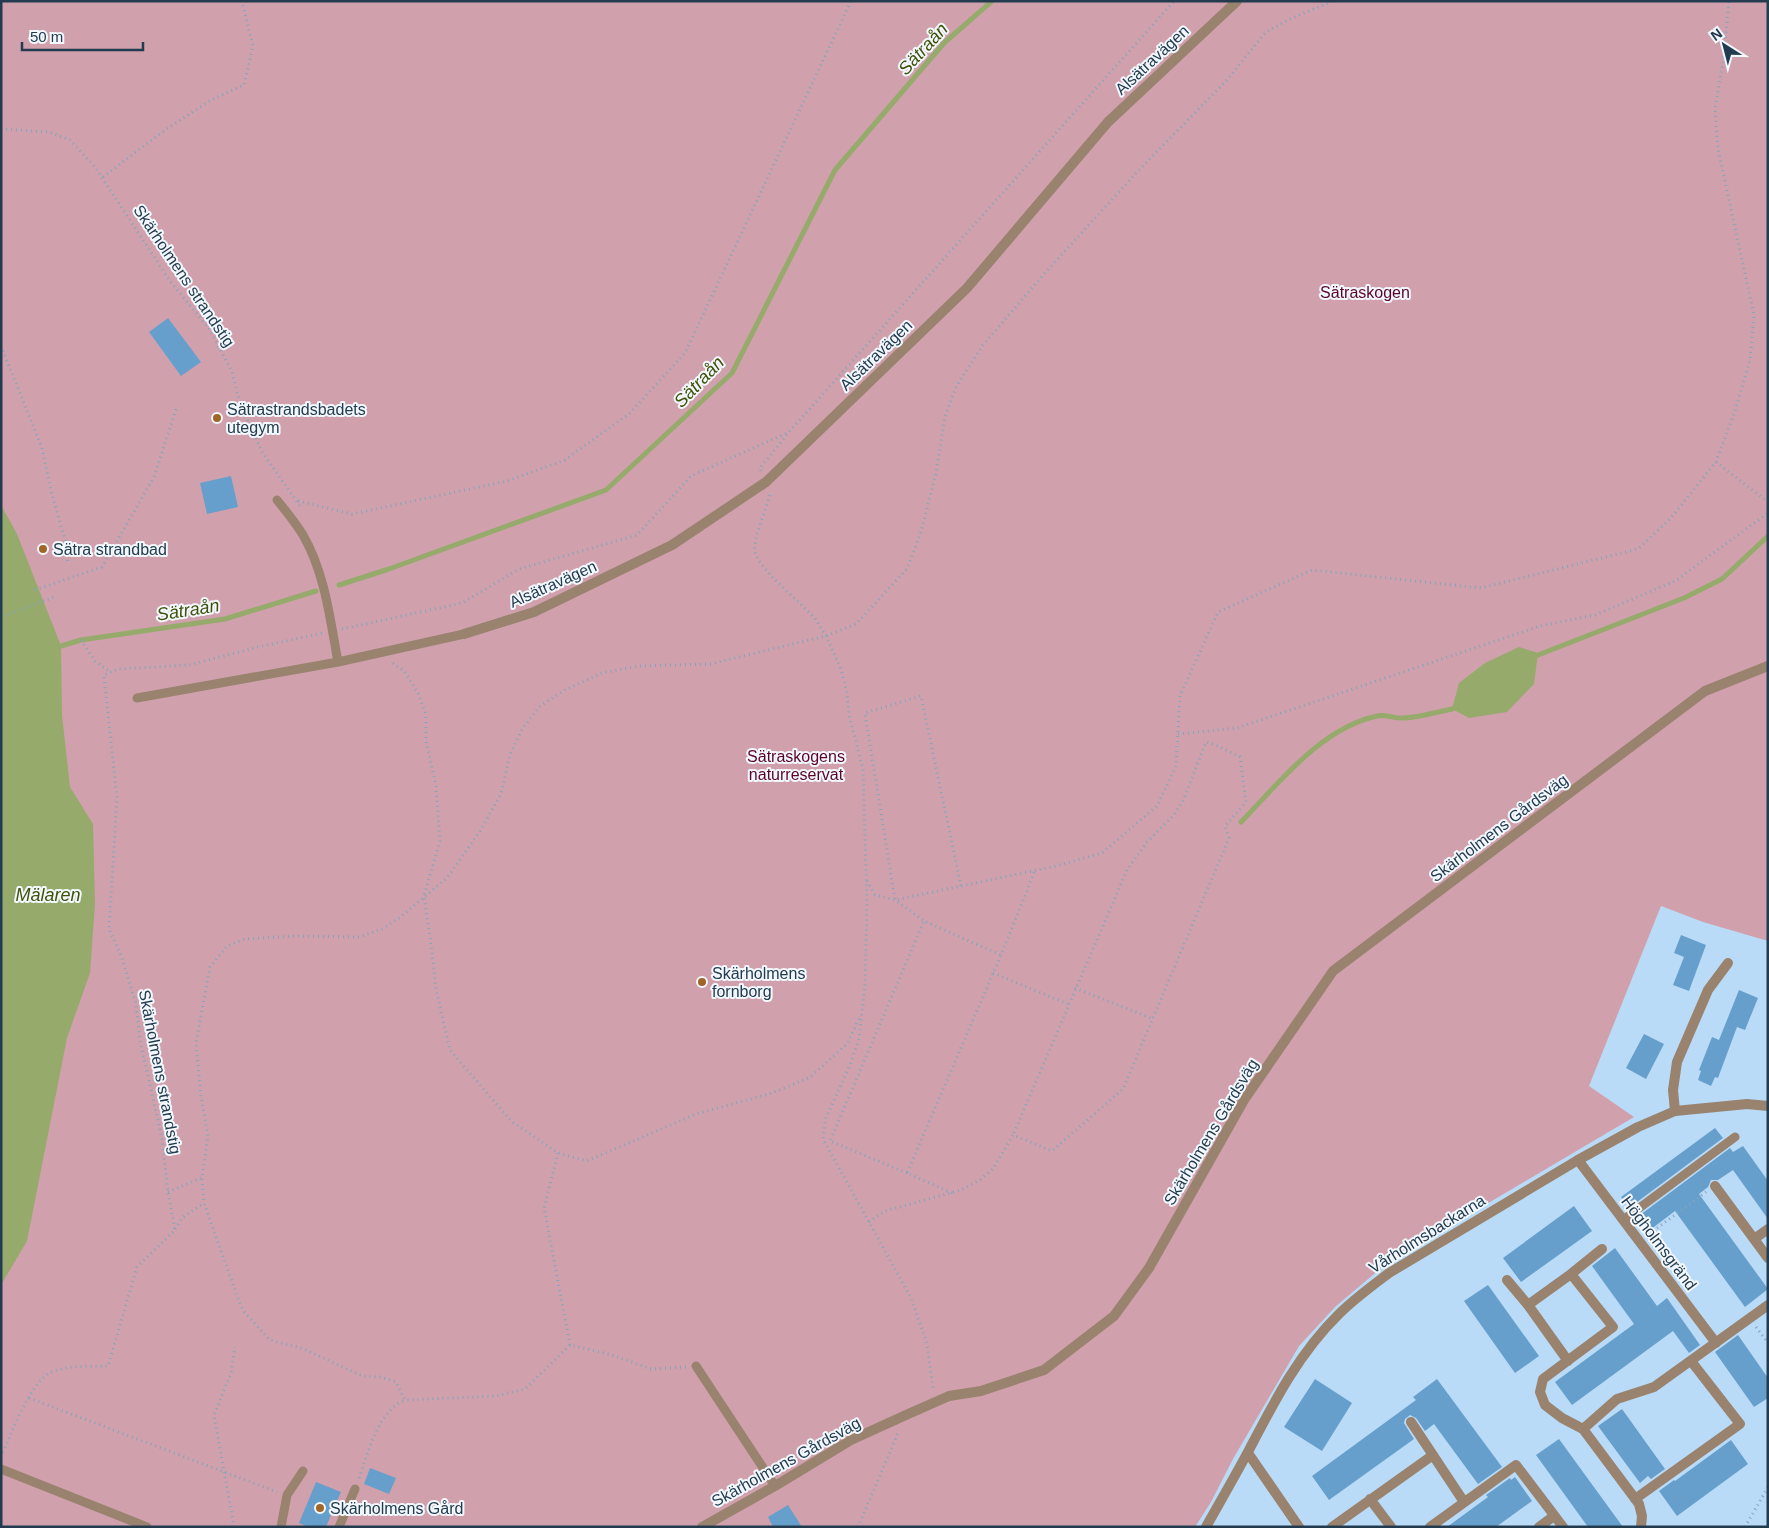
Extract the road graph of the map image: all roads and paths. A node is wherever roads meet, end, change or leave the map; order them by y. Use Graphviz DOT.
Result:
graph roads {
  1 [pos="242,1"];
  2 [pos="852,1"];
  3 [pos="1174,1"];
  4 [pos="1237,1"];
  5 [pos="1333,1"];
  6 [pos="1729,1"];
  7 [pos="1,129"];
  8 [pos="102,177"];
  9 [pos="1,346"];
  10 [pos="176,409"];
  11 [pos="789,432"];
  12 [pos="1716,462"];
  13 [pos="766,482"];
  14 [pos="277,500"];
  15 [pos="297,501"];
  16 [pos="1768,502"];
  17 [pos="1768,513"];
  18 [pos="306,516"];
  19 [pos="68,564"];
  20 [pos="35,590"];
  21 [pos="54,597"];
  22 [pos="1,617"];
  23 [pos="335,630"];
  24 [pos="464,634"];
  25 [pos="826,636"];
  26 [pos="82,640"];
  27 [pos="384,651"];
  28 [pos="338,662"];
  29 [pos="1768,666"];
  30 [pos="110,672"];
  31 [pos="137,698"];
  32 [pos="1178,734"];
  33 [pos="1034,871"];
  34 [pos="865,874"];
  35 [pos="961,886"];
  36 [pos="424,896"];
  37 [pos="895,900"];
  38 [pos="924,921"];
  39 [pos="1000,955"];
  40 [pos="1728,963"];
  41 [pos="993,973"];
  42 [pos="1075,988"];
  43 [pos="1068,1004"];
  44 [pos="861,1013"];
  45 [pos="1153,1019"];
  46 [pos="1768,1106"];
  47 [pos="1675,1111"];
  48 [pos="1013,1135"];
  49 [pos="1735,1137"];
  50 [pos="558,1153"];
  51 [pos="1578,1160"];
  52 [pos="907,1173"];
  53 [pos="202,1178"];
  54 [pos="1715,1186"];
  55 [pos="168,1192"];
  56 [pos="952,1192"];
  57 [pos="204,1204"];
  58 [pos="1623,1220"];
  59 [pos="869,1222"];
  60 [pos="1768,1229"];
  61 [pos="175,1230"];
  62 [pos="1754,1239"];
  63 [pos="1639,1242"];
  64 [pos="1602,1249"];
  65 [pos="1768,1258"];
  66 [pos="1571,1274"];
  67 [pos="1506,1280"];
  68 [pos="1768,1304"];
  69 [pos="1528,1305"];
  70 [pos="1749,1318"];
  71 [pos="1716,1343"];
  72 [pos="1768,1343"];
  73 [pos="570,1345"];
  74 [pos="235,1347"];
  75 [pos="1568,1361"];
  76 [pos="1691,1361"];
  77 [pos="696,1366"];
  78 [pos="29,1398"];
  79 [pos="405,1400"];
  80 [pos="934,1402"];
  81 [pos="906,1415"];
  82 [pos="1411,1422"];
  83 [pos="1583,1429"];
  84 [pos="1248,1453"];
  85 [pos="1434,1455"];
  86 [pos="1,1457"];
  87 [pos="1,1469"];
  88 [pos="303,1471"];
  89 [pos="225,1472"];
  90 [pos="775,1486"];
  91 [pos="1768,1487"];
  92 [pos="355,1489"];
  93 [pos="287,1495"];
  94 [pos="1370,1499"];
  95 [pos="1635,1499"];
  96 [pos="1464,1502"];
  97 [pos="1554,1516"];
  98 [pos="147,1527"];
  99 [pos="234,1527"];
  100 [pos="281,1527"];
  101 [pos="339,1527"];
  102 [pos="702,1527"];
  103 [pos="858,1527"];
  104 [pos="1206,1527"];
  105 [pos="1299,1527"];
  106 [pos="1332,1527"];
  107 [pos="1391,1527"];
  108 [pos="1430,1527"];
  109 [pos="1539,1527"];
  110 [pos="1563,1527"];
  111 [pos="1641,1527"];
  112 [pos="1745,1527"];
  1 -- 8 [label="path"];
  2 -- 15 [label="path"];
  3 -- 11 [label="path"];
  4 -- 13 [label="street, Alsätravägen"];
  5 -- 25 [label="path"];
  6 -- 12 [label="path"];
  7 -- 8 [label="path, Skärholmens strandstig"];
  8 -- 15 [label="path, Skärholmens strandstig"];
  9 -- 19 [label="path"];
  10 -- 20 [label="path"];
  11 -- 13 [label="path"];
  11 -- 23 [label="path"];
  12 -- 16 [label="path"];
  12 -- 32 [label="path"];
  13 -- 24 [label="street, Alsätravägen"];
  13 -- 25 [label="path"];
  14 -- 23 [label="lane"];
  15 -- 18 [label="path, Skärholmens strandstig"];
  17 -- 32 [label="path"];
  21 -- 22 [label="path"];
  23 -- 28 [label="lane"];
  23 -- 30 [label="path"];
  24 -- 27 [label="lane"];
  25 -- 34 [label="path"];
  25 -- 36 [label="path"];
  26 -- 30 [label="path"];
  27 -- 28 [label="lane"];
  27 -- 36 [label="path"];
  28 -- 31 [label="lane"];
  29 -- 80 [label="street, Skärholmens Gårdsväg"];
  30 -- 55 [label="path, Skärholmens strandstig"];
  32 -- 33 [label="path"];
  33 -- 37 [label="path"];
  33 -- 39 [label="path"];
  34 -- 37 [label="path"];
  34 -- 44 [label="path"];
  35 -- 37 [label="path"];
  36 -- 50 [label="path"];
  36 -- 53 [label="path"];
  37 -- 38 [label="path"];
  38 -- 39 [label="path"];
  38 -- 52 [label="path"];
  39 -- 41 [label="path"];
  40 -- 47 [label="street"];
  41 -- 43 [label="path"];
  41 -- 52 [label="path"];
  42 -- 43 [label="path"];
  42 -- 45 [label="path"];
  42 -- 45 [label="path"];
  43 -- 48 [label="path"];
  44 -- 50 [label="path"];
  44 -- 59 [label="path"];
  45 -- 48 [label="path"];
  46 -- 47 [label="street, Vårholmsbackarna"];
  47 -- 51 [label="street, Vårholmsbackarna"];
  48 -- 56 [label="path"];
  49 -- 58 [label="lane"];
  50 -- 73 [label="path"];
  51 -- 58 [label="street, Högholmsgränd"];
  51 -- 84 [label="street, Vårholmsbackarna"];
  52 -- 56 [label="path"];
  53 -- 55 [label="path"];
  53 -- 57 [label="path"];
  54 -- 62 [label="street"];
  54 -- 63 [label="path"];
  55 -- 61 [label="path, Skärholmens strandstig"];
  56 -- 59 [label="path"];
  57 -- 61 [label="path"];
  57 -- 79 [label="path"];
  58 -- 63 [label="street, Högholmsgränd"];
  59 -- 80 [label="path"];
  60 -- 62 [label="street"];
  61 -- 78 [label="path"];
  62 -- 65 [label="street"];
  63 -- 71 [label="street, Högholmsgränd"];
  64 -- 66 [label="street"];
  66 -- 69 [label="street"];
  66 -- 75 [label="street"];
  67 -- 69 [label="street"];
  68 -- 70 [label="street"];
  69 -- 75 [label="street"];
  70 -- 71 [label="street"];
  70 -- 72 [label="path"];
  71 -- 76 [label="street"];
  73 -- 77 [label="path"];
  73 -- 79 [label="path"];
  74 -- 89 [label="path"];
  75 -- 83 [label="street"];
  76 -- 83 [label="street"];
  76 -- 95 [label="street"];
  77 -- 90 [label="lane"];
  78 -- 86 [label="path"];
  78 -- 89 [label="path"];
  79 -- 92 [label="path"];
  80 -- 81 [label="street, Skärholmens Gårdsväg"];
  81 -- 90 [label="street, Skärholmens Gårdsväg"];
  81 -- 103 [label="path"];
  82 -- 85 [label="street"];
  83 -- 95 [label="street"];
  84 -- 104 [label="street, Vårholmsbackarna"];
  84 -- 105 [label="street"];
  85 -- 94 [label="street"];
  85 -- 96 [label="street"];
  87 -- 98 [label="lane"];
  88 -- 93 [label="lane"];
  89 -- 93 [label="path"];
  89 -- 99 [label="path"];
  90 -- 102 [label="street, Skärholmens Gårdsväg"];
  91 -- 112 [label="path"];
  92 -- 101 [label="lane"];
  93 -- 100 [label="lane"];
  94 -- 106 [label="street"];
  94 -- 107 [label="street"];
  95 -- 111 [label="street"];
  96 -- 97 [label="street"];
  96 -- 108 [label="street"];
  97 -- 109 [label="street"];
  97 -- 110 [label="street"];
}
